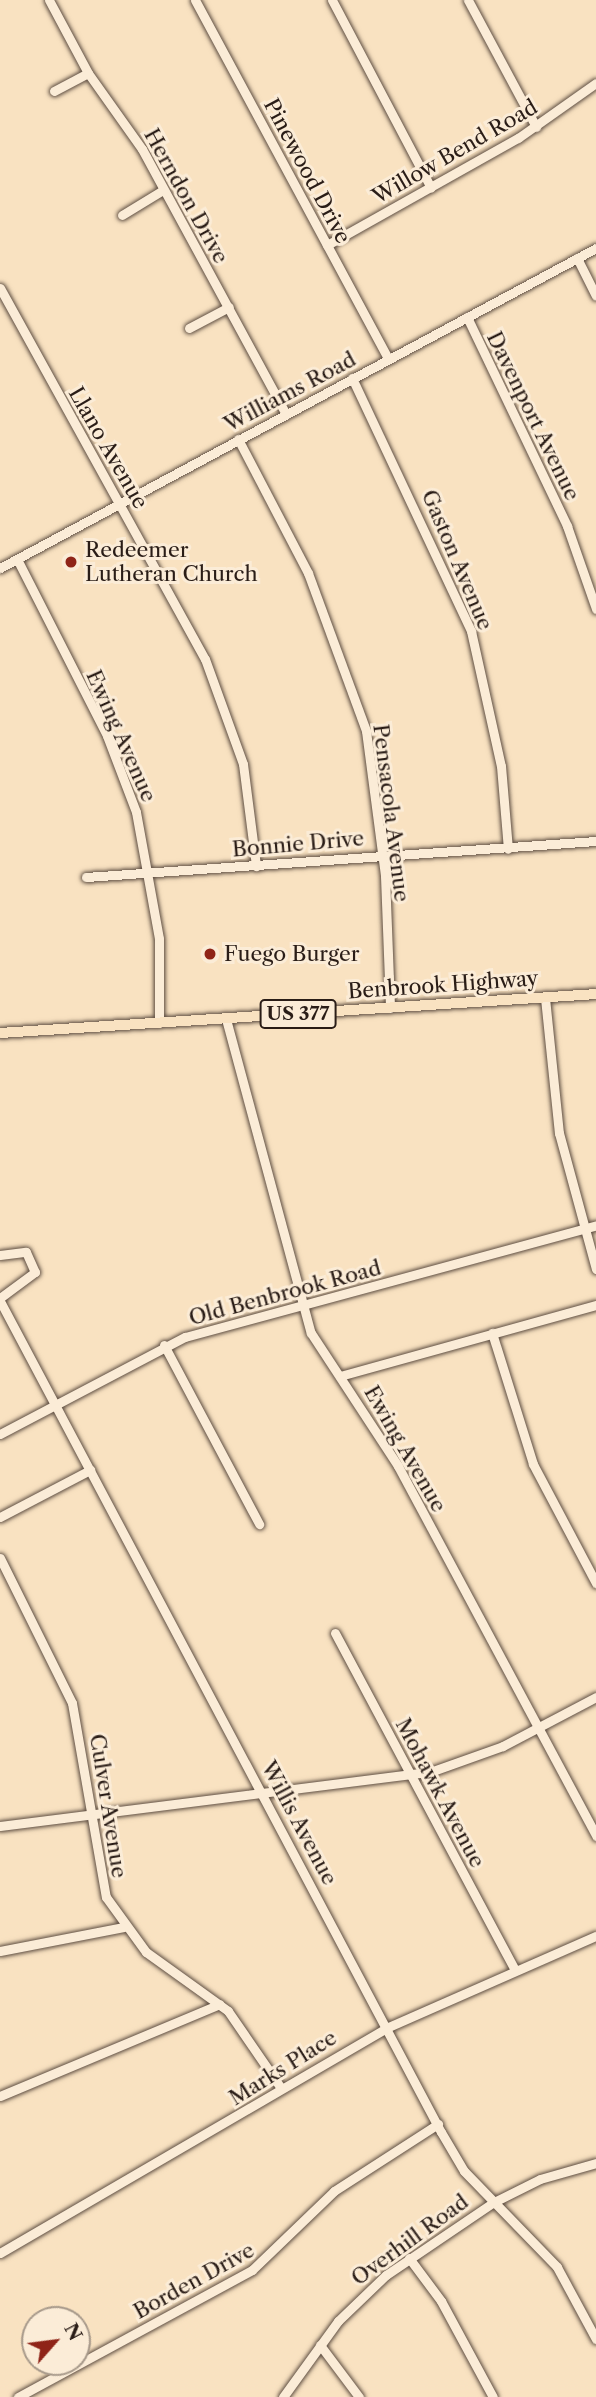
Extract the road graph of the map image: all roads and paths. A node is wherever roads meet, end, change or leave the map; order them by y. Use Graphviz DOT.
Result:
graph roads {
  1 [pos="49,0"];
  2 [pos="195,0"];
  3 [pos="332,0"];
  4 [pos="468,0"];
  5 [pos="88,73"];
  6 [pos="596,83"];
  7 [pos="54,91"];
  8 [pos="536,127"];
  9 [pos="431,188"];
  10 [pos="163,190"];
  11 [pos="122,215"];
  12 [pos="327,245"];
  13 [pos="596,248"];
  14 [pos="577,258"];
  15 [pos="0,288"];
  16 [pos="596,296"];
  17 [pos="229,307"];
  18 [pos="467,317"];
  19 [pos="189,328"];
  20 [pos="388,359"];
  21 [pos="352,378"];
  22 [pos="286,414"];
  23 [pos="238,439"];
  24 [pos="116,505"];
  25 [pos="16,559"];
  26 [pos="0,568"];
  27 [pos="595,605"];
  28 [pos="596,841"];
  29 [pos="508,849"];
  30 [pos="383,855"];
  31 [pos="256,866"];
  32 [pos="152,873"];
  33 [pos="86,877"];
  34 [pos="596,995"];
  35 [pos="545,998"];
  36 [pos="390,1008"];
  37 [pos="226,1018"];
  38 [pos="159,1023"];
  39 [pos="0,1034"];
  40 [pos="596,1225"];
  41 [pos="585,1228"];
  42 [pos="0,1255"];
  43 [pos="596,1269"];
  44 [pos="0,1299"];
  45 [pos="596,1305"];
  46 [pos="303,1307"];
  47 [pos="492,1333"];
  48 [pos="164,1345"];
  49 [pos="340,1376"];
  50 [pos="55,1406"];
  51 [pos="0,1434"];
  52 [pos="90,1470"];
  53 [pos="0,1517"];
  54 [pos="260,1524"];
  55 [pos="0,1558"];
  56 [pos="596,1583"];
  57 [pos="335,1633"];
  58 [pos="596,1697"];
  59 [pos="540,1728"];
  60 [pos="411,1774"];
  61 [pos="264,1792"];
  62 [pos="88,1810"];
  63 [pos="0,1826"];
  64 [pos="596,1836"];
  65 [pos="124,1927"];
  66 [pos="596,1936"];
  67 [pos="0,1951"];
  68 [pos="514,1968"];
  69 [pos="220,2004"];
  70 [pos="386,2028"];
  71 [pos="281,2088"];
  72 [pos="0,2096"];
  73 [pos="438,2124"];
  74 [pos="596,2163"];
  75 [pos="494,2202"];
  76 [pos="0,2253"];
  77 [pos="410,2258"];
  78 [pos="596,2339"];
  79 [pos="320,2345"];
  80 [pos="18,2397"];
  81 [pos="284,2397"];
  82 [pos="359,2397"];
  83 [pos="493,2397"];
  1 -- 5 [label="street, Herndon Drive"];
  2 -- 12 [label="street, Pinewood Drive"];
  3 -- 9 [label="street"];
  4 -- 8 [label="street"];
  5 -- 7 [label="street"];
  5 -- 10 [label="street, Herndon Drive"];
  6 -- 8 [label="street, Willow Bend Road"];
  8 -- 9 [label="street, Willow Bend Road"];
  9 -- 12 [label="street, Willow Bend Road"];
  10 -- 11 [label="street"];
  10 -- 17 [label="street, Herndon Drive"];
  12 -- 20 [label="street, Pinewood Drive"];
  13 -- 14 [label="street, Williams Road"];
  14 -- 16 [label="street"];
  14 -- 18 [label="street, Williams Road"];
  15 -- 24 [label="street, Llano Avenue"];
  17 -- 19 [label="street"];
  17 -- 22 [label="street, Herndon Drive"];
  18 -- 20 [label="street, Williams Road"];
  18 -- 27 [label="street, Davenport Avenue"];
  20 -- 21 [label="street, Williams Road"];
  21 -- 22 [label="street, Williams Road"];
  21 -- 29 [label="street, Gaston Avenue"];
  22 -- 23 [label="street, Williams Road"];
  23 -- 24 [label="street, Williams Road"];
  23 -- 30 [label="street, Pensacola Avenue"];
  24 -- 25 [label="street, Williams Road"];
  24 -- 31 [label="street, Llano Avenue"];
  25 -- 26 [label="street, Williams Road"];
  25 -- 32 [label="street, Ewing Avenue"];
  28 -- 29 [label="street, Bonnie Drive"];
  29 -- 30 [label="street, Bonnie Drive"];
  30 -- 31 [label="street, Bonnie Drive"];
  30 -- 36 [label="street, Pensacola Avenue"];
  31 -- 32 [label="street, Bonnie Drive"];
  32 -- 33 [label="street, Bonnie Drive"];
  32 -- 38 [label="street, Ewing Avenue"];
  34 -- 35 [label="main road, Benbrook Highway / US 377"];
  35 -- 36 [label="main road, Benbrook Highway / US 377"];
  35 -- 41 [label="street"];
  36 -- 37 [label="main road, Benbrook Highway / US 377"];
  37 -- 38 [label="main road, Benbrook Highway / US 377"];
  37 -- 46 [label="street, Ewing Avenue"];
  38 -- 39 [label="main road, Benbrook Highway / US 377"];
  40 -- 41 [label="street, Old Benbrook Road"];
  41 -- 43 [label="street"];
  41 -- 46 [label="street, Old Benbrook Road"];
  42 -- 44 [label="street"];
  44 -- 50 [label="street, Willis Avenue"];
  45 -- 47 [label="street"];
  46 -- 48 [label="street, Old Benbrook Road"];
  46 -- 49 [label="street, Ewing Avenue"];
  47 -- 49 [label="street"];
  47 -- 56 [label="street"];
  48 -- 50 [label="street, Old Benbrook Road"];
  48 -- 54 [label="street"];
  49 -- 59 [label="street, Ewing Avenue"];
  50 -- 51 [label="street, Old Benbrook Road"];
  50 -- 52 [label="street, Willis Avenue"];
  52 -- 53 [label="street"];
  52 -- 61 [label="street, Willis Avenue"];
  55 -- 62 [label="street, Culver Avenue"];
  57 -- 60 [label="street, Mohawk Avenue"];
  58 -- 59 [label="street"];
  59 -- 60 [label="street"];
  59 -- 64 [label="street, Ewing Avenue"];
  60 -- 61 [label="street"];
  60 -- 68 [label="street, Mohawk Avenue"];
  61 -- 62 [label="street"];
  61 -- 70 [label="street, Willis Avenue"];
  62 -- 63 [label="street"];
  62 -- 65 [label="street, Culver Avenue"];
  65 -- 67 [label="street"];
  65 -- 69 [label="street, Culver Avenue"];
  66 -- 68 [label="street, Marks Place"];
  68 -- 70 [label="street, Marks Place"];
  69 -- 71 [label="street, Culver Avenue"];
  69 -- 72 [label="street"];
  70 -- 71 [label="street, Marks Place"];
  70 -- 73 [label="street, Willis Avenue"];
  71 -- 76 [label="street, Marks Place"];
  73 -- 75 [label="street, Willis Avenue"];
  73 -- 80 [label="street, Borden Drive"];
  74 -- 75 [label="street, Overhill Road"];
  75 -- 77 [label="street, Overhill Road"];
  75 -- 78 [label="street, Willis Avenue"];
  77 -- 79 [label="street, Overhill Road"];
  77 -- 83 [label="street"];
  79 -- 81 [label="street, Overhill Road"];
  79 -- 82 [label="street"];
}
